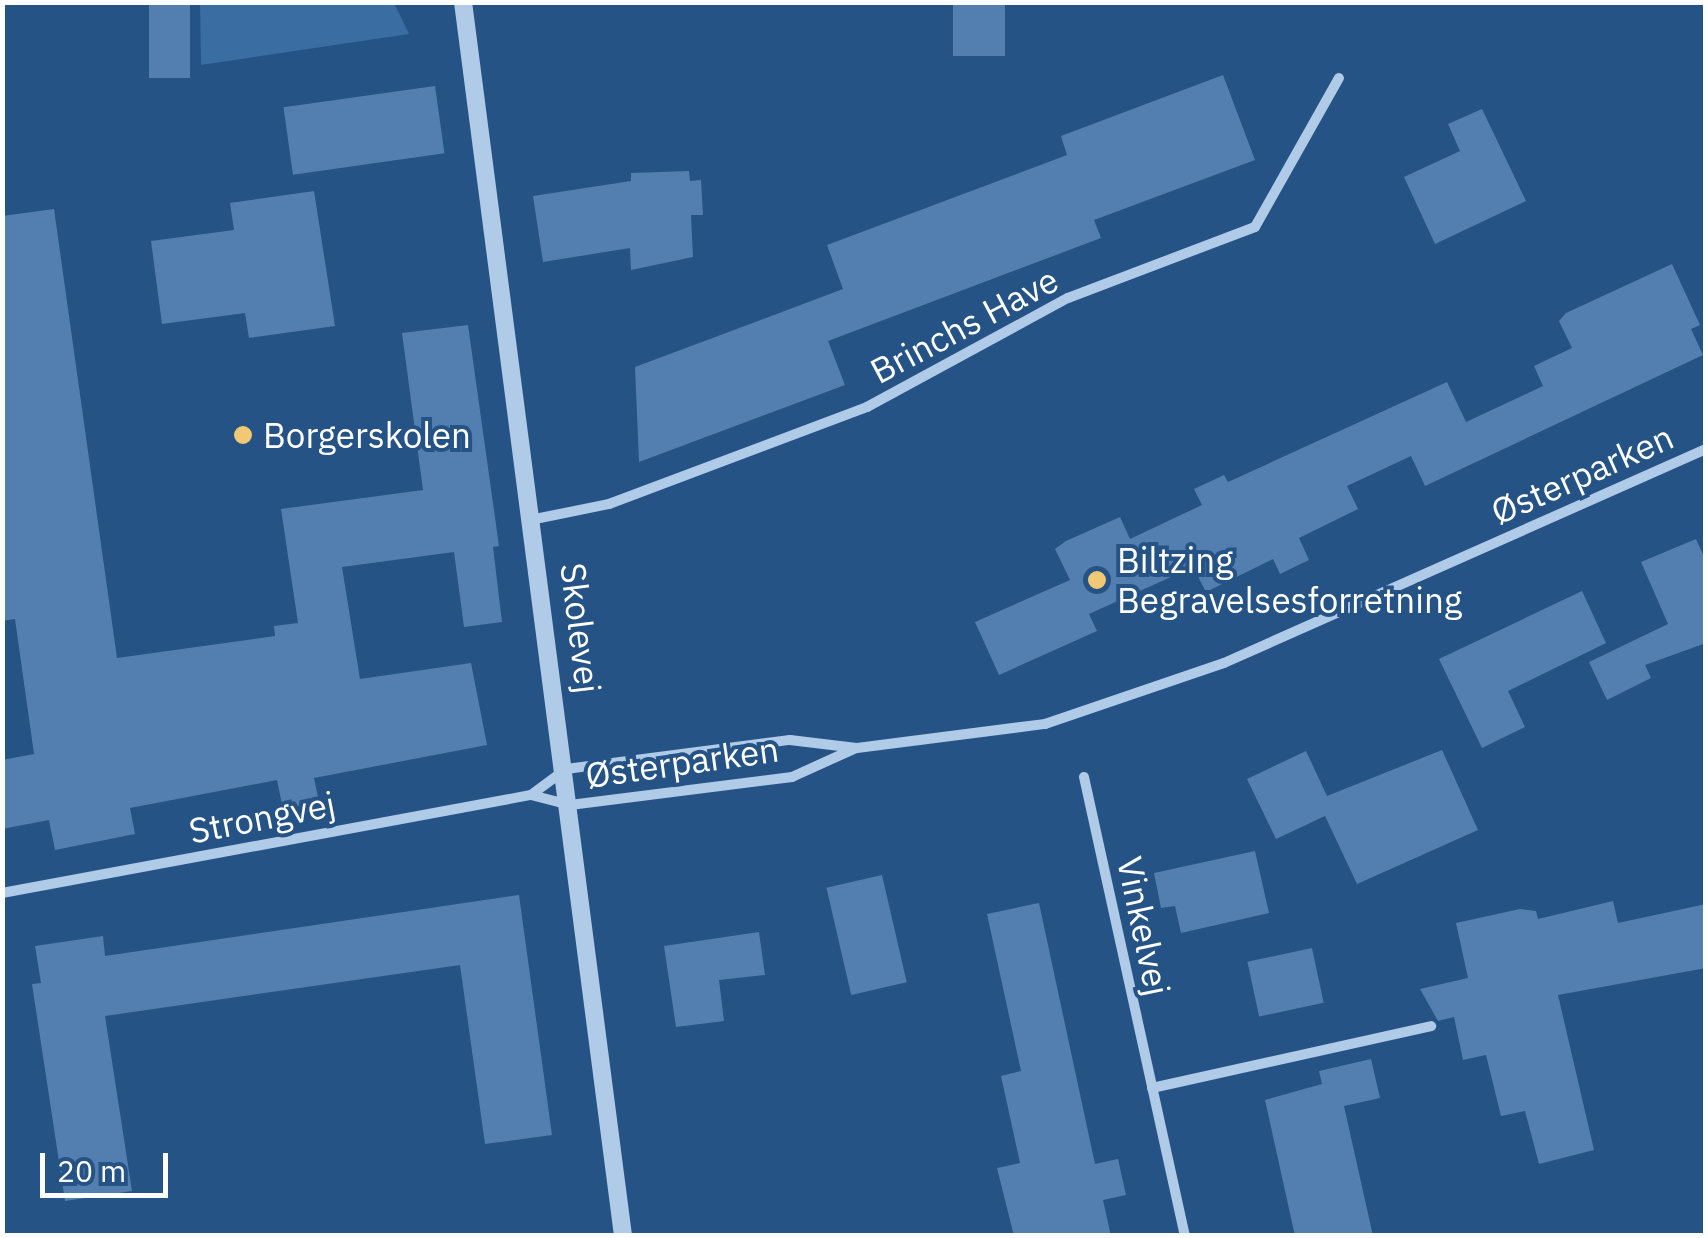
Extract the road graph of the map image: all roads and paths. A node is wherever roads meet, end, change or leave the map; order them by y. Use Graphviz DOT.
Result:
graph roads {
  1 [pos="453,2"];
  2 [pos="463,2"];
  3 [pos="466,30"];
  4 [pos="1339,78"];
  5 [pos="1706,449"];
  6 [pos="535,519"];
  7 [pos="856,748"];
  8 [pos="566,769"];
  9 [pos="1084,777"];
  10 [pos="531,795"];
  11 [pos="570,805"];
  12 [pos="2,893"];
  13 [pos="1432,1026"];
  14 [pos="1152,1088"];
  15 [pos="623,1236"];
  16 [pos="1185,1236"];
  1 -- 3 [label="street, Skolevej"];
  2 -- 3 [label="street, Skolevej"];
  3 -- 6 [label="street, Skolevej"];
  4 -- 6 [label="street, Brinchs Have"];
  5 -- 7 [label="street, Østerparken"];
  6 -- 8 [label="street, Skolevej"];
  7 -- 8 [label="street, Østerparken"];
  7 -- 11 [label="street, Østerparken"];
  8 -- 10 [label="street, Strongvej"];
  8 -- 11 [label="street, Skolevej"];
  9 -- 14 [label="street, Vinkelvej"];
  10 -- 11 [label="street, Strongvej"];
  10 -- 12 [label="street, Strongvej"];
  11 -- 15 [label="street, Skolevej"];
  13 -- 14 [label="street"];
  14 -- 16 [label="street, Vinkelvej"];
}
